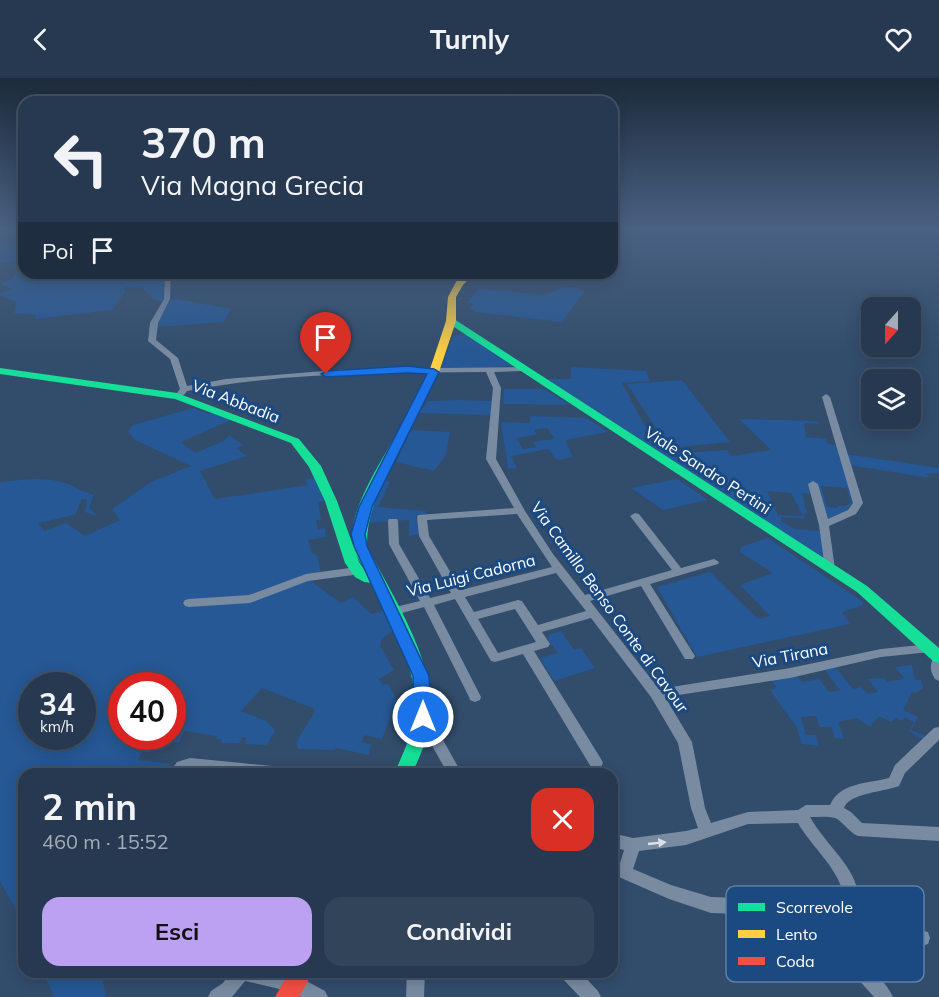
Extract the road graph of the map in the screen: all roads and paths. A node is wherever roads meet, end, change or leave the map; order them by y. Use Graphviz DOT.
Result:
graph roads {
  1 [pos="168,279"];
  2 [pos="464,279"];
  3 [pos="451,321"];
  4 [pos="522,369"];
  5 [pos="489,370"];
  6 [pos="0,371"];
  7 [pos="434,372"];
  8 [pos="181,393"];
  9 [pos="826,397"];
  10 [pos="813,484"];
  11 [pos="520,511"];
  12 [pos="635,516"];
  13 [pos="393,521"];
  14 [pos="824,525"];
  15 [pos="714,562"];
  16 [pos="559,569"];
  17 [pos="830,569"];
  18 [pos="357,571"];
  19 [pos="679,572"];
  20 [pos="375,578"];
  21 [pos="644,583"];
  22 [pos="459,596"];
  23 [pos="583,599"];
  24 [pos="189,603"];
  25 [pos="428,604"];
  26 [pos="391,612"];
  27 [pos="594,613"];
  28 [pos="471,617"];
  29 [pos="535,630"];
  30 [pos="526,650"];
  31 [pos="936,654"];
  32 [pos="688,656"];
  33 [pos="939,676"];
  34 [pos="656,694"];
  35 [pos="475,697"];
  36 [pos="423,717"];
  37 [pos="939,732"];
  38 [pos="596,763"];
  39 [pos="182,768"];
  40 [pos="231,768"];
  41 [pos="406,768"];
  42 [pos="452,768"];
  43 [pos="838,804"];
  44 [pos="802,816"];
  45 [pos="706,831"];
  46 [pos="939,834"];
  47 [pos="618,841"];
  48 [pos="633,845"];
  49 [pos="618,869"];
  50 [pos="849,886"];
  51 [pos="726,905"];
  52 [pos="237,978"];
  53 [pos="268,978"];
  54 [pos="416,978"];
  55 [pos="574,978"];
  56 [pos="873,982"];
  57 [pos="294,984"];
  58 [pos="217,997"];
  59 [pos="319,997"];
  60 [pos="415,997"];
  61 [pos="592,997"];
  62 [pos="884,997"];
  1 -- 8 [label="street"];
  2 -- 3 [label="street"];
  3 -- 4 [label="street, Viale Sandro Pertini"];
  3 -- 7 [label="street"];
  4 -- 5 [label="street"];
  4 -- 17 [label="street, Viale Sandro Pertini"];
  5 -- 7 [label="street"];
  5 -- 11 [label="street, Via Camillo Benso Conte di Cavour"];
  6 -- 8 [label="street, Via Abbadia"];
  7 -- 8 [label="street"];
  7 -- 20 [label="street"];
  8 -- 18 [label="street, Via Abbadia"];
  9 -- 14 [label="street"];
  10 -- 14 [label="street"];
  11 -- 16 [label="street, Via Camillo Benso Conte di Cavour"];
  11 -- 22 [label="street"];
  12 -- 19 [label="street"];
  13 -- 25 [label="street"];
  14 -- 17 [label="street"];
  15 -- 19 [label="street"];
  16 -- 22 [label="street, Via Luigi Cadorna"];
  16 -- 23 [label="street, Via Camillo Benso Conte di Cavour"];
  17 -- 31 [label="street, Viale Sandro Pertini"];
  18 -- 20 [label="street"];
  18 -- 24 [label="street"];
  19 -- 21 [label="street"];
  20 -- 26 [label="street"];
  21 -- 23 [label="street"];
  21 -- 32 [label="street"];
  22 -- 25 [label="street, Via Luigi Cadorna"];
  22 -- 28 [label="street"];
  23 -- 27 [label="street, Via Camillo Benso Conte di Cavour"];
  25 -- 26 [label="street, Via Luigi Cadorna"];
  25 -- 35 [label="street"];
  26 -- 36 [label="street"];
  27 -- 29 [label="street"];
  27 -- 34 [label="street, Via Camillo Benso Conte di Cavour"];
  28 -- 29 [label="street"];
  28 -- 30 [label="street"];
  29 -- 30 [label="street"];
  30 -- 38 [label="street"];
  31 -- 33 [label="street"];
  31 -- 34 [label="street, Via Tirana"];
  34 -- 45 [label="street, Via Camillo Benso Conte di Cavour"];
  36 -- 41 [label="street"];
  36 -- 42 [label="street"];
  37 -- 43 [label="street"];
  39 -- 40 [label="street"];
  43 -- 44 [label="street"];
  43 -- 46 [label="street"];
  44 -- 45 [label="street"];
  44 -- 50 [label="street"];
  48 -- 45 [label="street, one-way"];
  47 -- 48 [label="street"];
  48 -- 49 [label="street"];
  49 -- 51 [label="street"];
  52 -- 58 [label="street"];
  53 -- 57 [label="street"];
  54 -- 60 [label="street"];
  55 -- 61 [label="street"];
  56 -- 62 [label="street"];
  57 -- 59 [label="street"];
}
